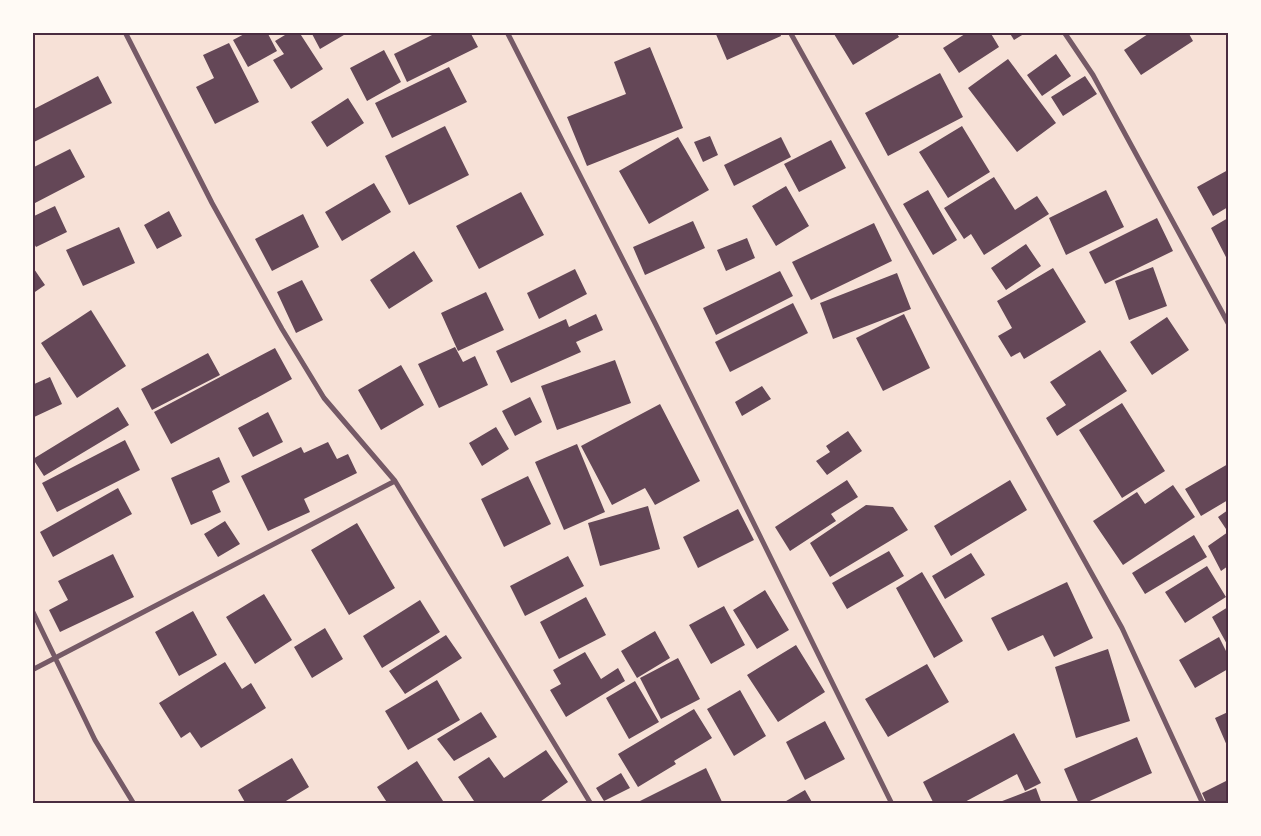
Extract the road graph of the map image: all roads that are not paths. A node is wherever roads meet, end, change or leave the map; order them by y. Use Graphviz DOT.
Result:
graph roads {
  1 [pos="125,32"];
  2 [pos="507,32"];
  3 [pos="790,32"];
  4 [pos="1064,32"];
  5 [pos="1228,322"];
  6 [pos="395,481"];
  7 [pos="32,610"];
  8 [pos="56,658"];
  9 [pos="32,670"];
  10 [pos="134,804"];
  11 [pos="591,804"];
  12 [pos="892,804"];
  13 [pos="1203,804"];
  1 -- 6 [label="street"];
  2 -- 12 [label="street"];
  3 -- 13 [label="street"];
  4 -- 5 [label="street"];
  6 -- 8 [label="street"];
  6 -- 11 [label="street"];
  7 -- 8 [label="street"];
  8 -- 9 [label="street"];
  8 -- 10 [label="street"];
}
